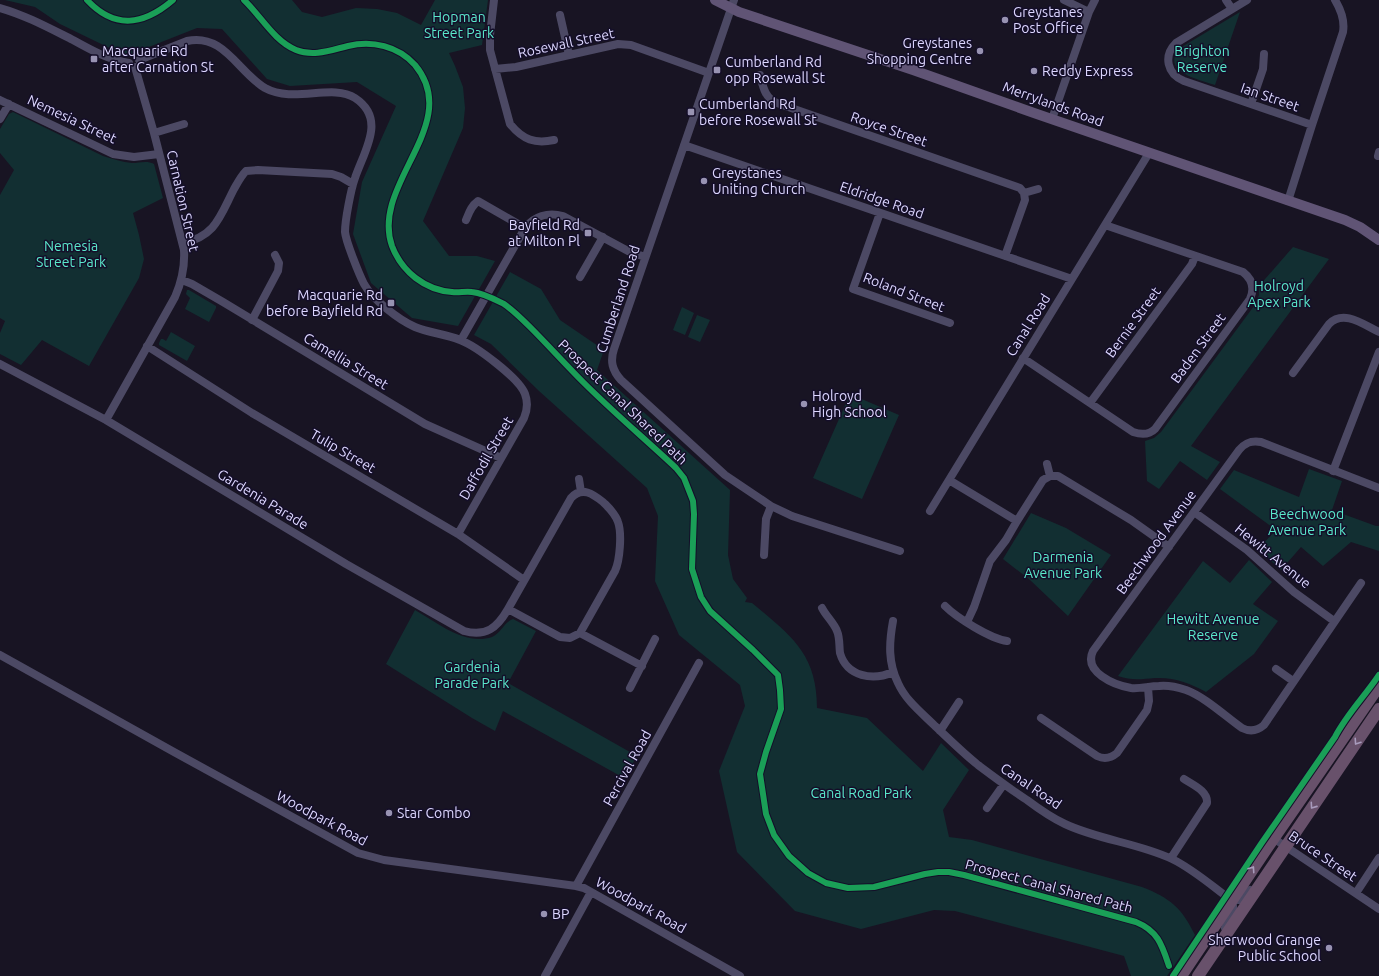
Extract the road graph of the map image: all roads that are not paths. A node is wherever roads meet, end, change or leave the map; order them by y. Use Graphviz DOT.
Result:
graph roads {
  1 [pos="494,0"];
  2 [pos="715,0"];
  3 [pos="1064,0"];
  4 [pos="1095,0"];
  5 [pos="1226,0"];
  6 [pos="1247,0"];
  7 [pos="1335,0"];
  8 [pos="733,4"];
  9 [pos="0,8"];
  10 [pos="1232,9"];
  11 [pos="1089,12"];
  12 [pos="560,15"];
  13 [pos="1264,54"];
  14 [pos="569,55"];
  15 [pos="134,63"];
  16 [pos="495,69"];
  17 [pos="709,73"];
  18 [pos="760,75"];
  19 [pos="0,100"];
  20 [pos="9,104"];
  21 [pos="1251,104"];
  22 [pos="0,119"];
  23 [pos="1052,119"];
  24 [pos="184,124"];
  25 [pos="1312,125"];
  26 [pos="154,133"];
  27 [pos="554,140"];
  28 [pos="684,145"];
  29 [pos="1149,153"];
  30 [pos="159,154"];
  31 [pos="353,184"];
  32 [pos="1038,189"];
  33 [pos="1024,193"];
  34 [pos="1288,201"];
  35 [pos="880,213"];
  36 [pos="466,220"];
  37 [pos="1105,225"];
  38 [pos="525,228"];
  39 [pos="603,237"];
  40 [pos="1379,240"];
  41 [pos="183,243"];
  42 [pos="275,255"];
  43 [pos="1006,256"];
  44 [pos="1195,256"];
  45 [pos="645,257"];
  46 [pos="580,277"];
  47 [pos="1072,279"];
  48 [pos="182,280"];
  49 [pos="252,320"];
  50 [pos="950,323"];
  51 [pos="1379,332"];
  52 [pos="461,340"];
  53 [pos="147,346"];
  54 [pos="1378,356"];
  55 [pos="1023,358"];
  56 [pos="0,364"];
  57 [pos="1293,373"];
  58 [pos="1090,403"];
  59 [pos="106,420"];
  60 [pos="501,458"];
  61 [pos="1047,464"];
  62 [pos="1334,471"];
  63 [pos="1050,476"];
  64 [pos="579,479"];
  65 [pos="949,480"];
  66 [pos="1379,488"];
  67 [pos="581,492"];
  68 [pos="771,506"];
  69 [pos="930,511"];
  70 [pos="1194,512"];
  71 [pos="1017,521"];
  72 [pos="458,534"];
  73 [pos="1169,547"];
  74 [pos="900,551"];
  75 [pos="764,554"];
  76 [pos="524,580"];
  77 [pos="1361,583"];
  78 [pos="946,606"];
  79 [pos="822,608"];
  80 [pos="508,609"];
  81 [pos="893,621"];
  82 [pos="1334,621"];
  83 [pos="967,622"];
  84 [pos="580,633"];
  85 [pos="655,639"];
  86 [pos="1007,641"];
  87 [pos="0,655"];
  88 [pos="1091,662"];
  89 [pos="699,663"];
  90 [pos="1081,664"];
  91 [pos="642,666"];
  92 [pos="1276,669"];
  93 [pos="893,672"];
  94 [pos="1294,681"];
  95 [pos="1379,686"];
  96 [pos="1148,687"];
  97 [pos="630,688"];
  98 [pos="959,702"];
  99 [pos="1379,709"];
  100 [pos="1041,718"];
  101 [pos="940,731"];
  102 [pos="1184,779"];
  103 [pos="1004,784"];
  104 [pos="987,808"];
  105 [pos="1274,838"];
  106 [pos="1286,846"];
  107 [pos="1171,858"];
  108 [pos="1379,858"];
  109 [pos="1263,880"];
  110 [pos="576,886"];
  111 [pos="591,892"];
  112 [pos="1356,893"];
  113 [pos="1231,900"];
  114 [pos="1379,909"];
  115 [pos="1224,936"];
  116 [pos="1182,974"];
  117 [pos="545,976"];
  118 [pos="740,976"];
  119 [pos="1198,976"];
  1 -- 16 [label="street"];
  2 -- 8 [label="main road, Merrylands Road"];
  3 -- 11 [label="street"];
  4 -- 11 [label="street"];
  5 -- 10 [label="street"];
  6 -- 10 [label="street, Ian Street"];
  7 -- 25 [label="street"];
  8 -- 17 [label="street, Cumberland Road"];
  8 -- 23 [label="main road, Merrylands Road"];
  9 -- 15 [label="street"];
  10 -- 21 [label="street, Ian Street"];
  11 -- 23 [label="street"];
  12 -- 14 [label="street"];
  13 -- 21 [label="street"];
  14 -- 16 [label="street, Rosewall Street"];
  14 -- 17 [label="street, Rosewall Street"];
  15 -- 26 [label="street, Carnation Street"];
  15 -- 31 [label="street"];
  16 -- 27 [label="street"];
  17 -- 28 [label="street, Cumberland Road"];
  18 -- 33 [label="street, Royce Street"];
  19 -- 20 [label="street, Nemesia Street"];
  20 -- 22 [label="street"];
  20 -- 30 [label="street, Nemesia Street"];
  21 -- 25 [label="street, Ian Street"];
  23 -- 29 [label="main road, Merrylands Road"];
  24 -- 26 [label="street"];
  25 -- 34 [label="street"];
  26 -- 30 [label="street, Carnation Street"];
  28 -- 35 [label="street, Eldridge Road"];
  28 -- 45 [label="street, Cumberland Road"];
  29 -- 34 [label="main road, Merrylands Road"];
  29 -- 37 [label="street, Canal Road"];
  30 -- 41 [label="street, Carnation Street"];
  31 -- 41 [label="street"];
  31 -- 52 [label="street"];
  32 -- 33 [label="street"];
  33 -- 43 [label="street"];
  34 -- 40 [label="main road, Merrylands Road"];
  35 -- 43 [label="street, Eldridge Road"];
  35 -- 50 [label="street, Roland Street"];
  36 -- 38 [label="street"];
  37 -- 44 [label="street, Baden Street"];
  37 -- 47 [label="street, Canal Road"];
  38 -- 39 [label="street"];
  38 -- 52 [label="street"];
  39 -- 45 [label="street"];
  39 -- 46 [label="street"];
  41 -- 48 [label="street, Carnation Street"];
  42 -- 49 [label="street"];
  43 -- 47 [label="street, Eldridge Road"];
  44 -- 58 [label="street, Bernie Street"];
  44 -- 58 [label="street, Baden Street"];
  45 -- 68 [label="street, Cumberland Road"];
  47 -- 55 [label="street, Canal Road"];
  48 -- 49 [label="street, Camellia Street"];
  48 -- 53 [label="street, Carnation Street"];
  49 -- 60 [label="street, Camellia Street"];
  51 -- 57 [label="street"];
  52 -- 60 [label="street, Daffodil Street"];
  53 -- 59 [label="street, Carnation Street"];
  53 -- 72 [label="street, Tulip Street"];
  54 -- 62 [label="street"];
  55 -- 58 [label="street, Baden Street"];
  55 -- 65 [label="street, Canal Road"];
  56 -- 59 [label="street, Gardenia Parade"];
  59 -- 80 [label="street, Gardenia Parade"];
  60 -- 72 [label="street, Daffodil Street"];
  61 -- 63 [label="street"];
  62 -- 66 [label="street, Beechwood Avenue"];
  62 -- 70 [label="street, Beechwood Avenue"];
  63 -- 71 [label="street"];
  63 -- 73 [label="street"];
  64 -- 67 [label="street"];
  65 -- 69 [label="street, Canal Road"];
  65 -- 71 [label="street"];
  67 -- 76 [label="street, Gardenia Parade"];
  67 -- 84 [label="street"];
  68 -- 74 [label="street, Cumberland Road"];
  68 -- 75 [label="street"];
  70 -- 73 [label="street, Beechwood Avenue"];
  70 -- 82 [label="street, Hewitt Avenue"];
  71 -- 83 [label="street"];
  72 -- 76 [label="street, Tulip Street"];
  73 -- 88 [label="street, Beechwood Avenue"];
  76 -- 80 [label="street, Gardenia Parade"];
  77 -- 82 [label="street"];
  78 -- 83 [label="street"];
  79 -- 93 [label="street"];
  80 -- 84 [label="street"];
  81 -- 93 [label="street, Canal Road"];
  82 -- 94 [label="street"];
  83 -- 86 [label="street"];
  84 -- 91 [label="street"];
  85 -- 91 [label="street"];
  87 -- 110 [label="street, Woodpark Road"];
  88 -- 90 [label="street"];
  88 -- 96 [label="street"];
  89 -- 110 [label="street, Percival Road"];
  91 -- 97 [label="street"];
  92 -- 94 [label="street"];
  93 -- 101 [label="street, Canal Road"];
  94 -- 96 [label="street"];
  95 -- 105 [label="highway"];
  96 -- 100 [label="street"];
  98 -- 101 [label="street"];
  99 -- 106 [label="highway, one-way"];
  101 -- 103 [label="street, Canal Road"];
  102 -- 107 [label="street"];
  103 -- 104 [label="street"];
  103 -- 107 [label="street, Canal Road"];
  105 -- 106 [label="street, Bruce Street"];
  113 -- 105 [label="highway, one-way"];
  106 -- 109 [label="highway"];
  106 -- 112 [label="street, Bruce Street"];
  107 -- 113 [label="street, Canal Road"];
  108 -- 112 [label="street"];
  109 -- 113 [label="street"];
  109 -- 115 [label="highway"];
  110 -- 111 [label="street, Woodpark Road"];
  111 -- 117 [label="street"];
  111 -- 118 [label="street, Woodpark Road"];
  112 -- 114 [label="street, Bruce Street"];
  113 -- 115 [label="street"];
  113 -- 116 [label="highway"];
  115 -- 119 [label="highway"];
}
